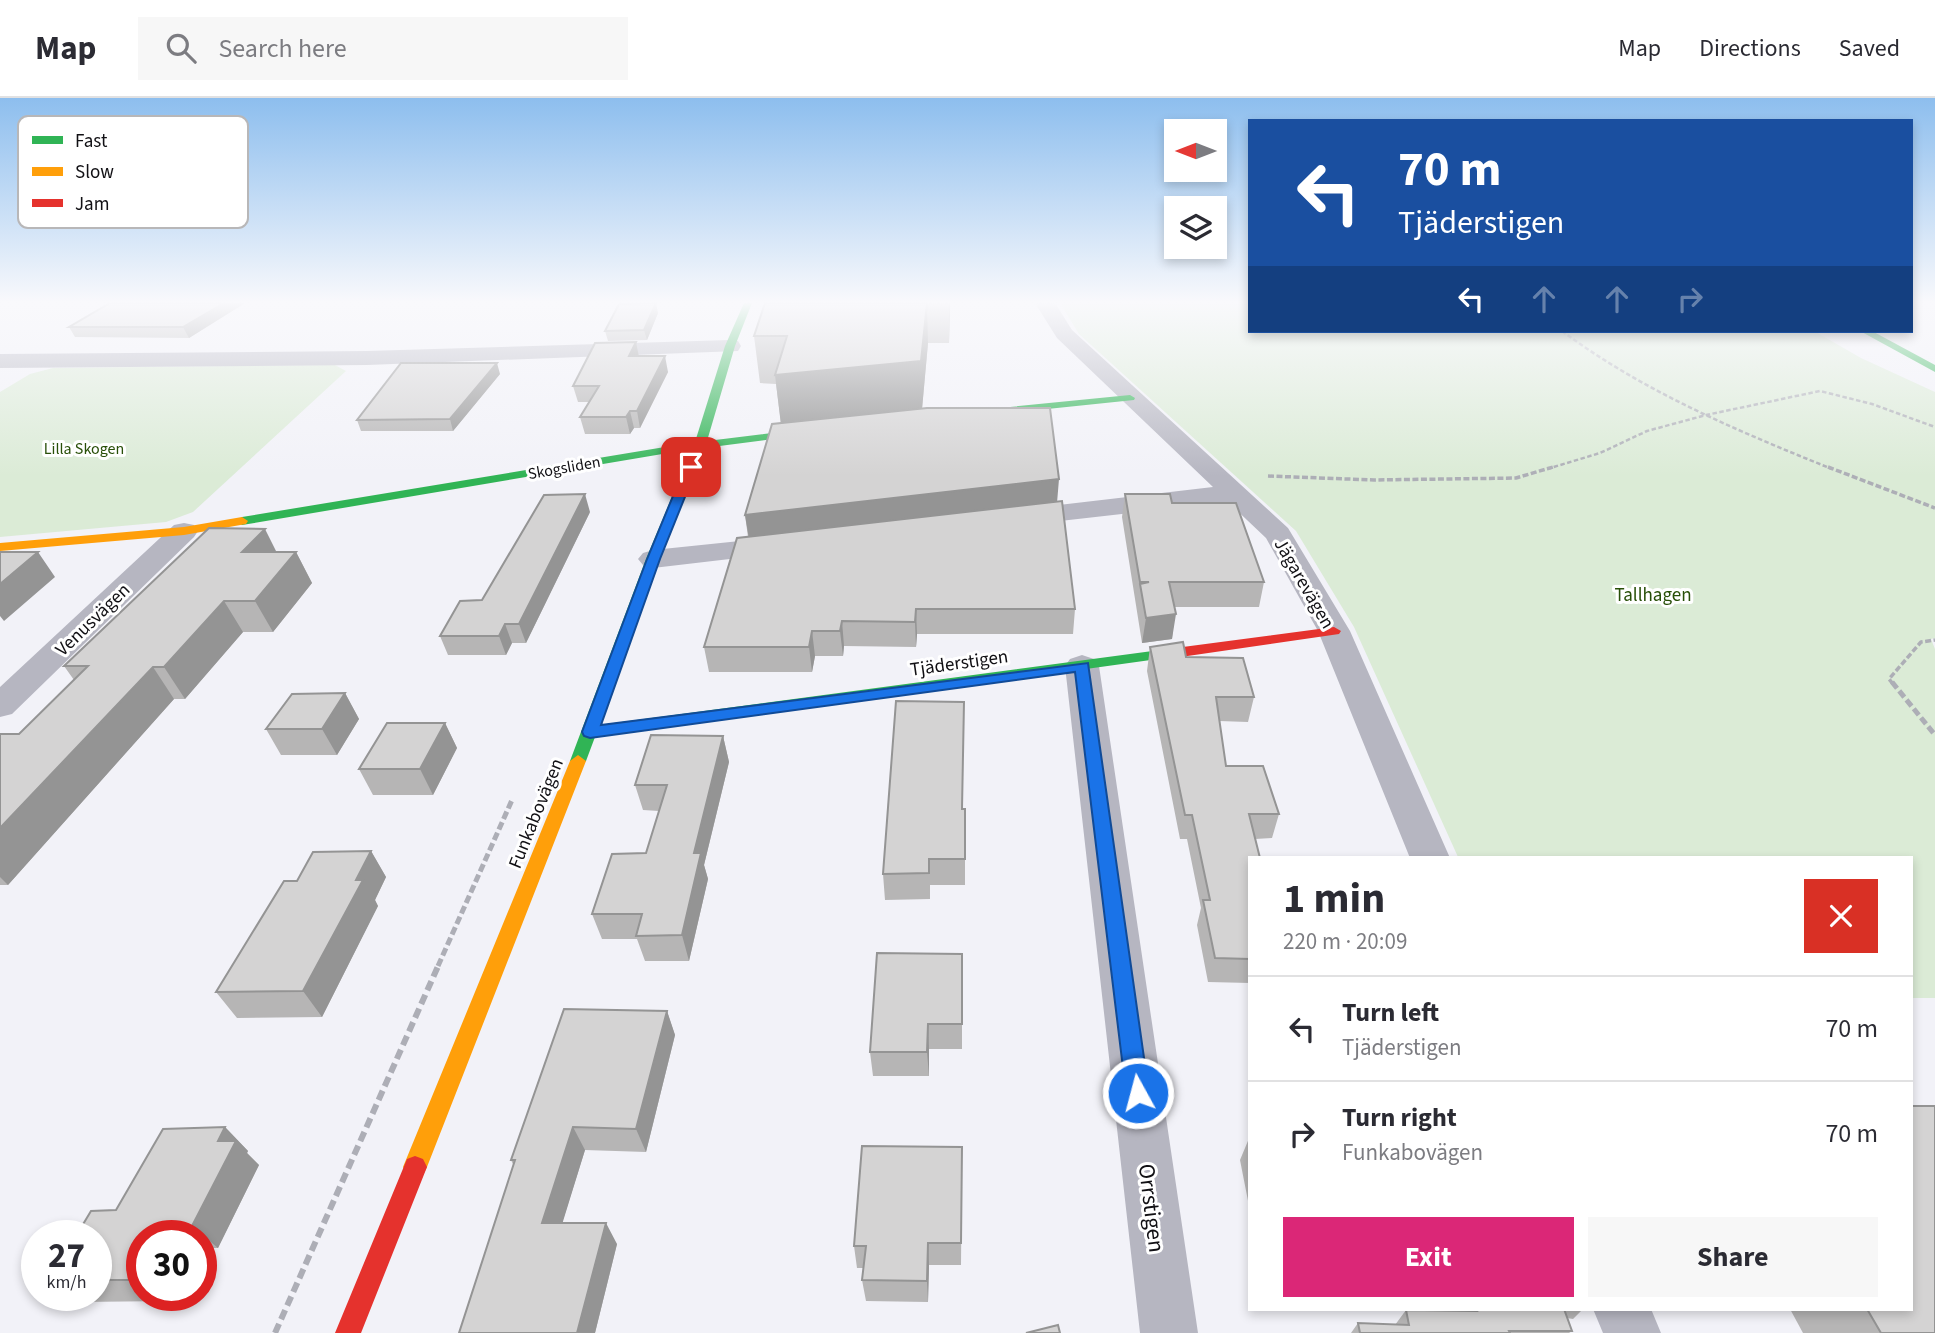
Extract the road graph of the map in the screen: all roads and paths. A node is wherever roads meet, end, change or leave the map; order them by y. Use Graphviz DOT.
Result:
graph roads {
  1 [pos="0,361"];
  2 [pos="146,361"];
  3 [pos="726,361"];
  4 [pos="1091,361"];
  5 [pos="1601,361"];
  6 [pos="1920,361"];
  7 [pos="38,362"];
  8 [pos="1935,369"];
  9 [pos="0,385"];
  10 [pos="1130,398"];
  11 [pos="966,415"];
  12 [pos="1706,415"];
  13 [pos="1935,427"];
  14 [pos="830,429"];
  15 [pos="700,444"];
  16 [pos="1211,474"];
  17 [pos="1234,493"];
  18 [pos="1935,508"];
  19 [pos="988,521"];
  20 [pos="184,531"];
  21 [pos="811,542"];
  22 [pos="0,547"];
  23 [pos="653,559"];
  24 [pos="1334,631"];
  25 [pos="1935,640"];
  26 [pos="1082,666"];
  27 [pos="0,706"];
  28 [pos="590,732"];
  29 [pos="1935,735"];
  30 [pos="516,790"];
  31 [pos="1429,856"];
  32 [pos="1622,1311"];
  33 [pos="275,1333"];
  34 [pos="348,1333"];
  35 [pos="1168,1333"];
  36 [pos="1632,1333"];
  1 -- 7 [label="street"];
  2 -- 7 [label="street"];
  3 -- 15 [label="street, Funkabovägen"];
  4 -- 10 [label="street, Jägarevägen"];
  5 -- 12 [label="path"];
  6 -- 8 [label="street"];
  7 -- 9 [label="street"];
  10 -- 11 [label="street"];
  10 -- 16 [label="street, Jägarevägen"];
  12 -- 13 [label="path"];
  12 -- 16 [label="path"];
  12 -- 18 [label="path"];
  14 -- 15 [label="street, Skogsliden"];
  15 -- 20 [label="street, Skogsliden"];
  15 -- 23 [label="street, Funkabovägen"];
  16 -- 17 [label="street, Jägarevägen"];
  17 -- 19 [label="street"];
  17 -- 24 [label="street, Jägarevägen"];
  20 -- 22 [label="street, Skogsliden"];
  20 -- 27 [label="street, Venusvägen"];
  21 -- 23 [label="street"];
  23 -- 28 [label="street, Funkabovägen"];
  24 -- 26 [label="street, Tjäderstigen"];
  24 -- 31 [label="street, Jägarevägen"];
  25 -- 29 [label="path"];
  26 -- 28 [label="street, Tjäderstigen"];
  26 -- 35 [label="street, Orrstigen"];
  28 -- 34 [label="street, Funkabovägen"];
  30 -- 33 [label="path"];
  32 -- 36 [label="street"];
}
